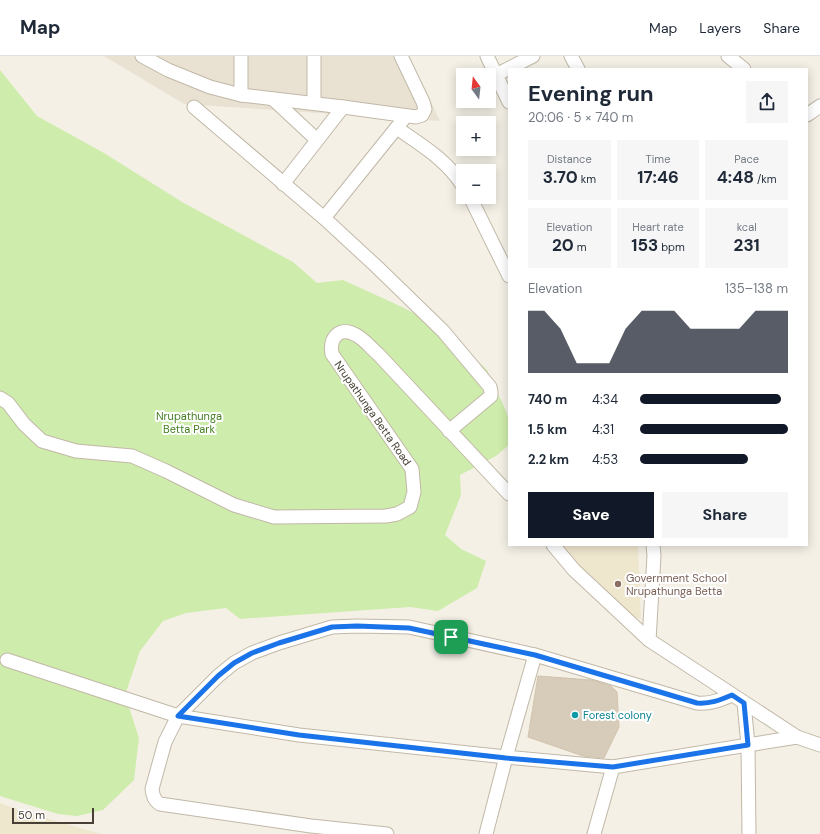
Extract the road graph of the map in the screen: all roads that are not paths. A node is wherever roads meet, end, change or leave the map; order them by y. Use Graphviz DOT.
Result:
graph roads {
  1 [pos="142,56"];
  2 [pos="168,56"];
  3 [pos="241,56"];
  4 [pos="314,56"];
  5 [pos="487,56"];
  6 [pos="533,56"];
  7 [pos="571,56"];
  8 [pos="404,57"];
  9 [pos="493,68"];
  10 [pos="510,68"];
  11 [pos="577,68"];
  12 [pos="508,69"];
  13 [pos="168,70"];
  14 [pos="496,75"];
  15 [pos="241,95"];
  16 [pos="273,99"];
  17 [pos="508,100"];
  18 [pos="314,103"];
  19 [pos="194,106"];
  20 [pos="820,106"];
  21 [pos="343,107"];
  22 [pos="808,115"];
  23 [pos="406,116"];
  24 [pos="397,128"];
  25 [pos="317,140"];
  26 [pos="456,177"];
  27 [pos="283,184"];
  28 [pos="473,204"];
  29 [pos="324,218"];
  30 [pos="508,274"];
  31 [pos="0,398"];
  32 [pos="450,431"];
  33 [pos="508,493"];
  34 [pos="554,546"];
  35 [pos="653,546"];
  36 [pos="649,640"];
  37 [pos="535,655"];
  38 [pos="7,660"];
  39 [pos="732,695"];
  40 [pos="744,703"];
  41 [pos="178,716"];
  42 [pos="797,737"];
  43 [pos="748,745"];
  44 [pos="820,745"];
  45 [pos="506,758"];
  46 [pos="613,767"];
  47 [pos="310,830"];
  48 [pos="387,834"];
  49 [pos="486,834"];
  50 [pos="594,834"];
  51 [pos="749,834"];
  1 -- 13 [label="street"];
  2 -- 13 [label="street"];
  3 -- 15 [label="street"];
  4 -- 18 [label="street"];
  5 -- 9 [label="street"];
  6 -- 10 [label="street"];
  7 -- 11 [label="street"];
  8 -- 23 [label="street"];
  12 -- 14 [label="street"];
  13 -- 15 [label="street"];
  14 -- 17 [label="street"];
  15 -- 16 [label="street"];
  16 -- 18 [label="street"];
  16 -- 25 [label="street"];
  18 -- 21 [label="street"];
  19 -- 27 [label="street"];
  20 -- 22 [label="street"];
  21 -- 23 [label="street"];
  21 -- 25 [label="street"];
  23 -- 24 [label="street"];
  24 -- 26 [label="street"];
  24 -- 29 [label="street"];
  25 -- 27 [label="street"];
  27 -- 29 [label="street"];
  28 -- 30 [label="street"];
  29 -- 32 [label="street"];
  31 -- 32 [label="street, Nrupathunga Betta Road"];
  32 -- 33 [label="street, Nrupathunga Betta Road"];
  34 -- 36 [label="street"];
  35 -- 36 [label="street"];
  36 -- 39 [label="street"];
  37 -- 39 [label="street"];
  37 -- 41 [label="street"];
  37 -- 45 [label="street"];
  38 -- 41 [label="street"];
  39 -- 40 [label="street"];
  40 -- 42 [label="street"];
  40 -- 43 [label="street"];
  41 -- 45 [label="street"];
  41 -- 47 [label="street"];
  42 -- 43 [label="street"];
  42 -- 44 [label="street"];
  43 -- 46 [label="street"];
  43 -- 51 [label="street"];
  45 -- 46 [label="street"];
  45 -- 49 [label="street"];
  46 -- 50 [label="street"];
  47 -- 48 [label="street"];
}
